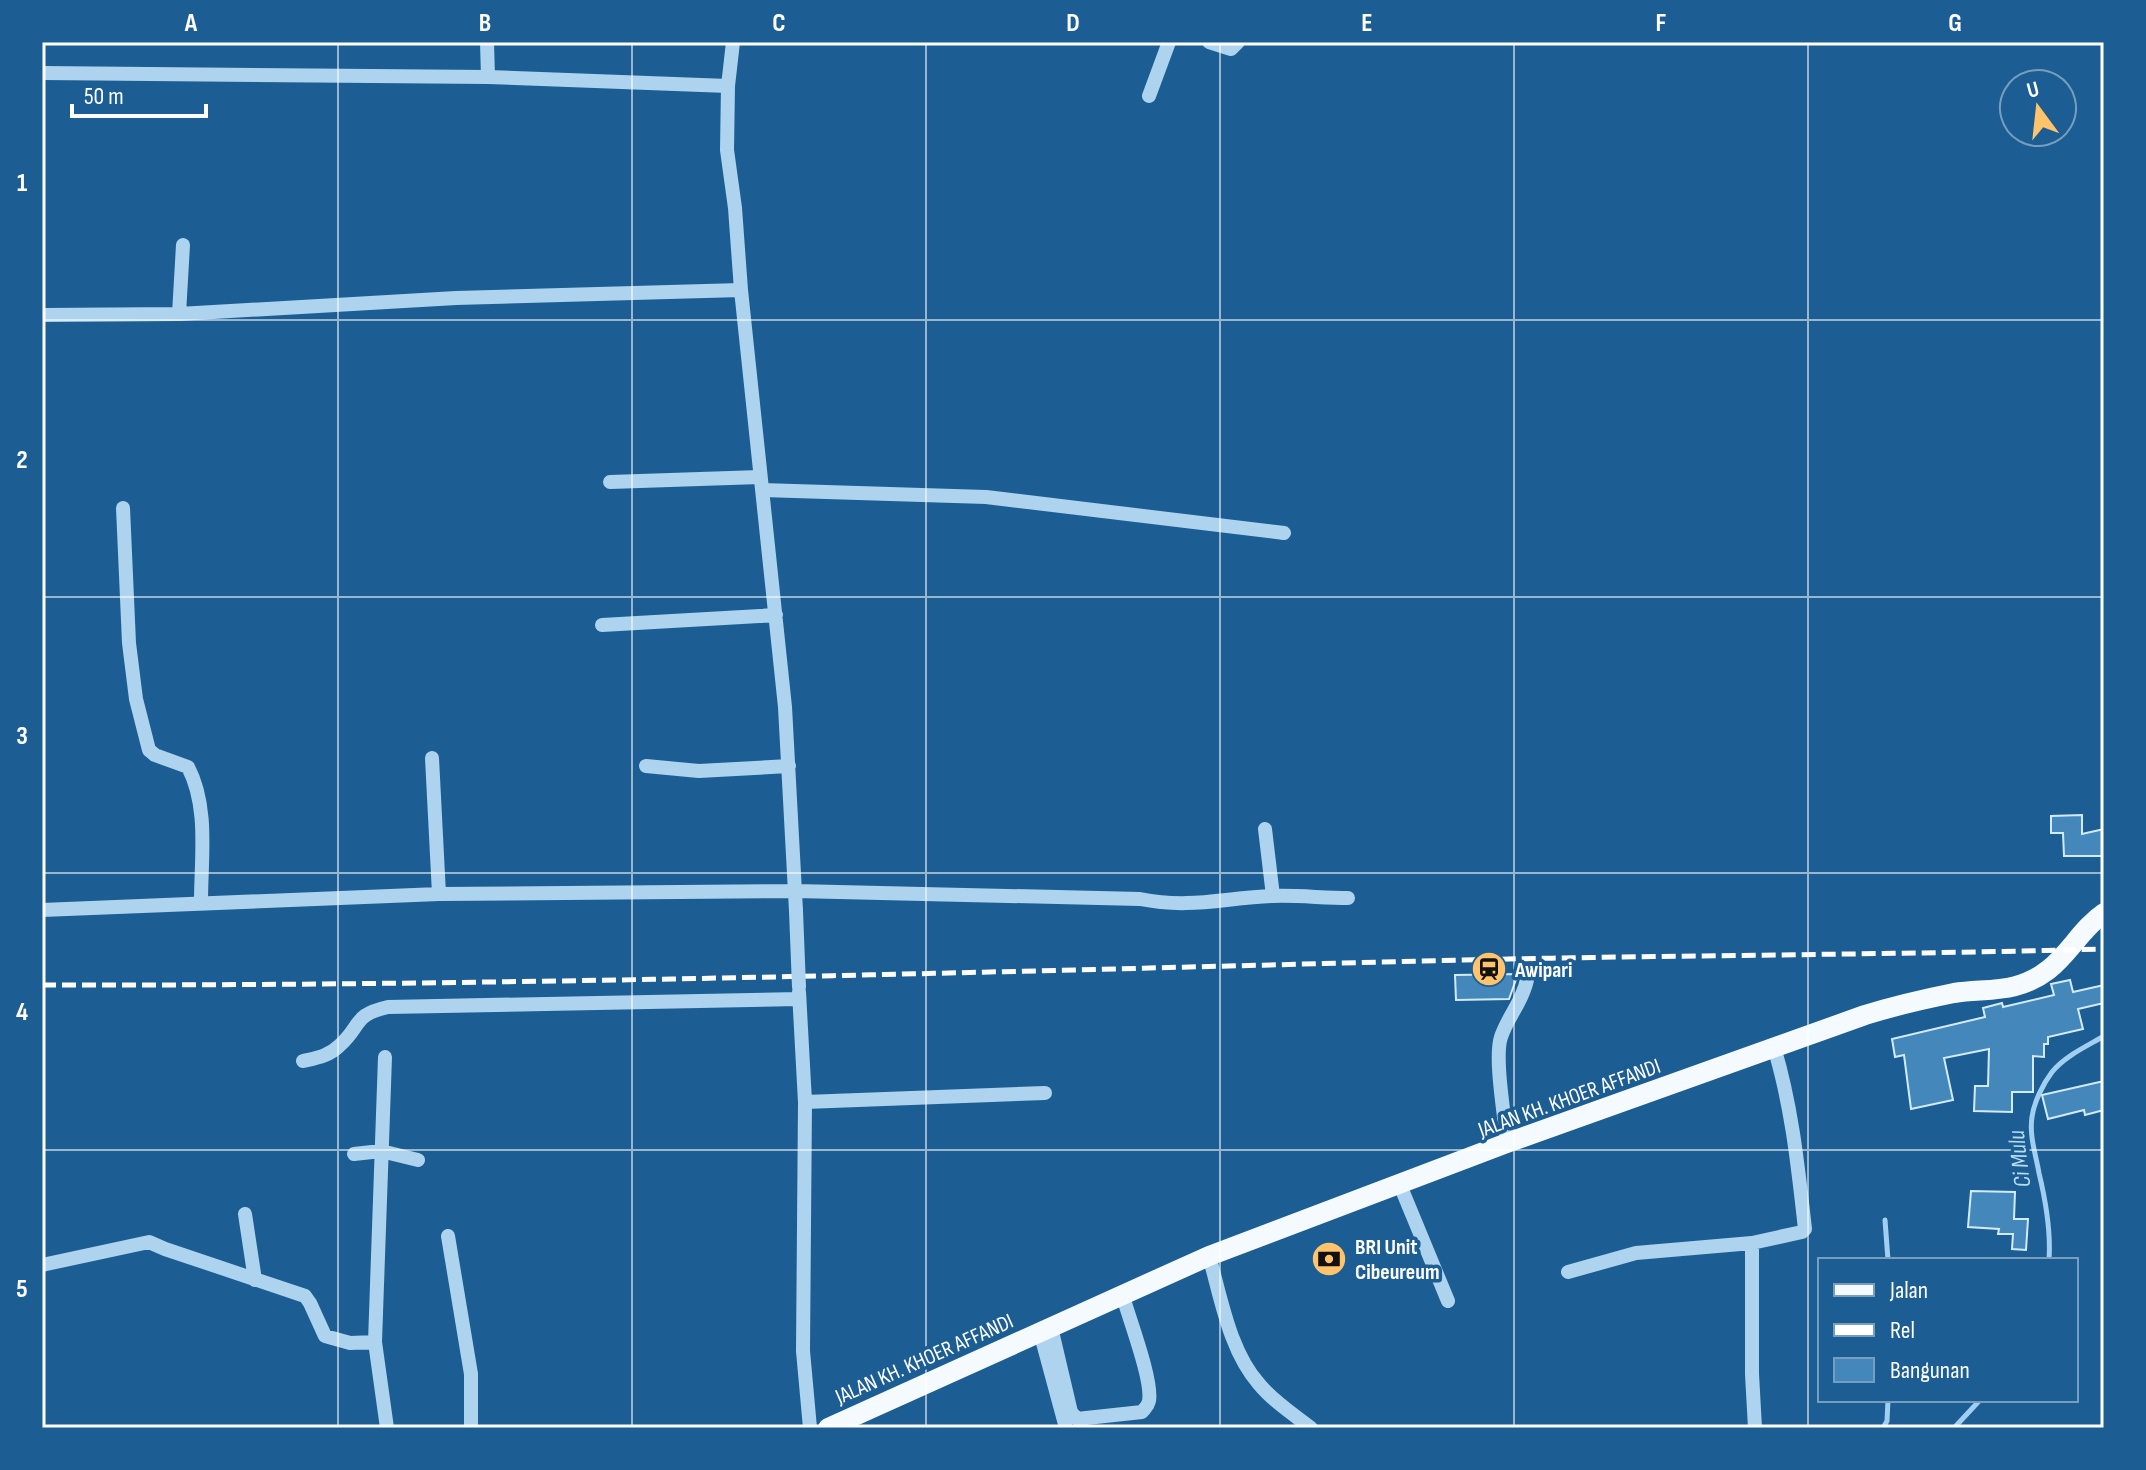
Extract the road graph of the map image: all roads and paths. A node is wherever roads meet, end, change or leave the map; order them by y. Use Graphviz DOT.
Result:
graph roads {
  1 [pos="487,42"];
  2 [pos="733,42"];
  3 [pos="1169,42"];
  4 [pos="1209,42"];
  5 [pos="1238,42"];
  6 [pos="42,73"];
  7 [pos="488,77"];
  8 [pos="728,86"];
  9 [pos="1149,96"];
  10 [pos="183,245"];
  11 [pos="741,290"];
  12 [pos="179,314"];
  13 [pos="42,315"];
  14 [pos="610,482"];
  15 [pos="761,484"];
  16 [pos="123,508"];
  17 [pos="1284,533"];
  18 [pos="776,615"];
  19 [pos="602,625"];
  20 [pos="432,758"];
  21 [pos="646,766"];
  22 [pos="789,766"];
  23 [pos="1265,829"];
  24 [pos="796,891"];
  25 [pos="439,894"];
  26 [pos="1273,896"];
  27 [pos="1348,898"];
  28 [pos="201,902"];
  29 [pos="42,910"];
  30 [pos="2104,913"];
  31 [pos="1527,980"];
  32 [pos="799,993"];
  33 [pos="1774,1047"];
  34 [pos="385,1057"];
  35 [pos="303,1061"];
  36 [pos="1045,1093"];
  37 [pos="805,1102"];
  38 [pos="1507,1143"];
  39 [pos="381,1151"];
  40 [pos="354,1154"];
  41 [pos="418,1160"];
  42 [pos="1400,1185"];
  43 [pos="245,1214"];
  44 [pos="448,1236"];
  45 [pos="1752,1243"];
  46 [pos="1209,1256"];
  47 [pos="42,1265"];
  48 [pos="1568,1272"];
  49 [pos="255,1280"];
  50 [pos="1122,1293"];
  51 [pos="1448,1301"];
  52 [pos="1046,1329"];
  53 [pos="375,1342"];
  54 [pos="387,1428"];
  55 [pos="471,1428"];
  56 [pos="810,1428"];
  57 [pos="828,1428"];
  58 [pos="1066,1428"];
  59 [pos="1311,1428"];
  60 [pos="1755,1428"];
  1 -- 7 [label="street"];
  2 -- 8 [label="street"];
  3 -- 9 [label="street"];
  4 -- 5 [label="street"];
  6 -- 7 [label="street"];
  7 -- 8 [label="street"];
  8 -- 11 [label="street"];
  10 -- 12 [label="street"];
  11 -- 12 [label="street"];
  11 -- 15 [label="street"];
  12 -- 13 [label="street"];
  14 -- 15 [label="street"];
  15 -- 17 [label="street"];
  15 -- 18 [label="street"];
  16 -- 28 [label="street"];
  18 -- 19 [label="street"];
  18 -- 22 [label="street"];
  20 -- 25 [label="street"];
  21 -- 22 [label="street"];
  22 -- 24 [label="street"];
  23 -- 26 [label="street"];
  24 -- 25 [label="street"];
  24 -- 26 [label="street"];
  24 -- 32 [label="street, bridge"];
  25 -- 28 [label="street"];
  26 -- 27 [label="street"];
  28 -- 29 [label="street"];
  30 -- 33 [label="main road, JALAN KH. KHOER AFFANDI"];
  31 -- 38 [label="street"];
  32 -- 35 [label="street"];
  32 -- 37 [label="street"];
  33 -- 38 [label="main road, JALAN KH. KHOER AFFANDI"];
  33 -- 45 [label="street"];
  34 -- 39 [label="street"];
  36 -- 37 [label="street"];
  37 -- 56 [label="street"];
  38 -- 42 [label="main road, JALAN KH. KHOER AFFANDI"];
  39 -- 40 [label="street"];
  39 -- 41 [label="street"];
  39 -- 53 [label="street"];
  42 -- 46 [label="main road, JALAN KH. KHOER AFFANDI"];
  42 -- 51 [label="street"];
  43 -- 49 [label="street"];
  44 -- 55 [label="street"];
  45 -- 48 [label="street"];
  45 -- 60 [label="street"];
  46 -- 50 [label="main road, JALAN KH. KHOER AFFANDI"];
  46 -- 59 [label="street"];
  47 -- 49 [label="street"];
  49 -- 53 [label="street"];
  50 -- 52 [label="main road, JALAN KH. KHOER AFFANDI"];
  50 -- 52 [label="street"];
  52 -- 57 [label="main road, JALAN KH. KHOER AFFANDI"];
  52 -- 58 [label="street"];
  53 -- 54 [label="street"];
}
